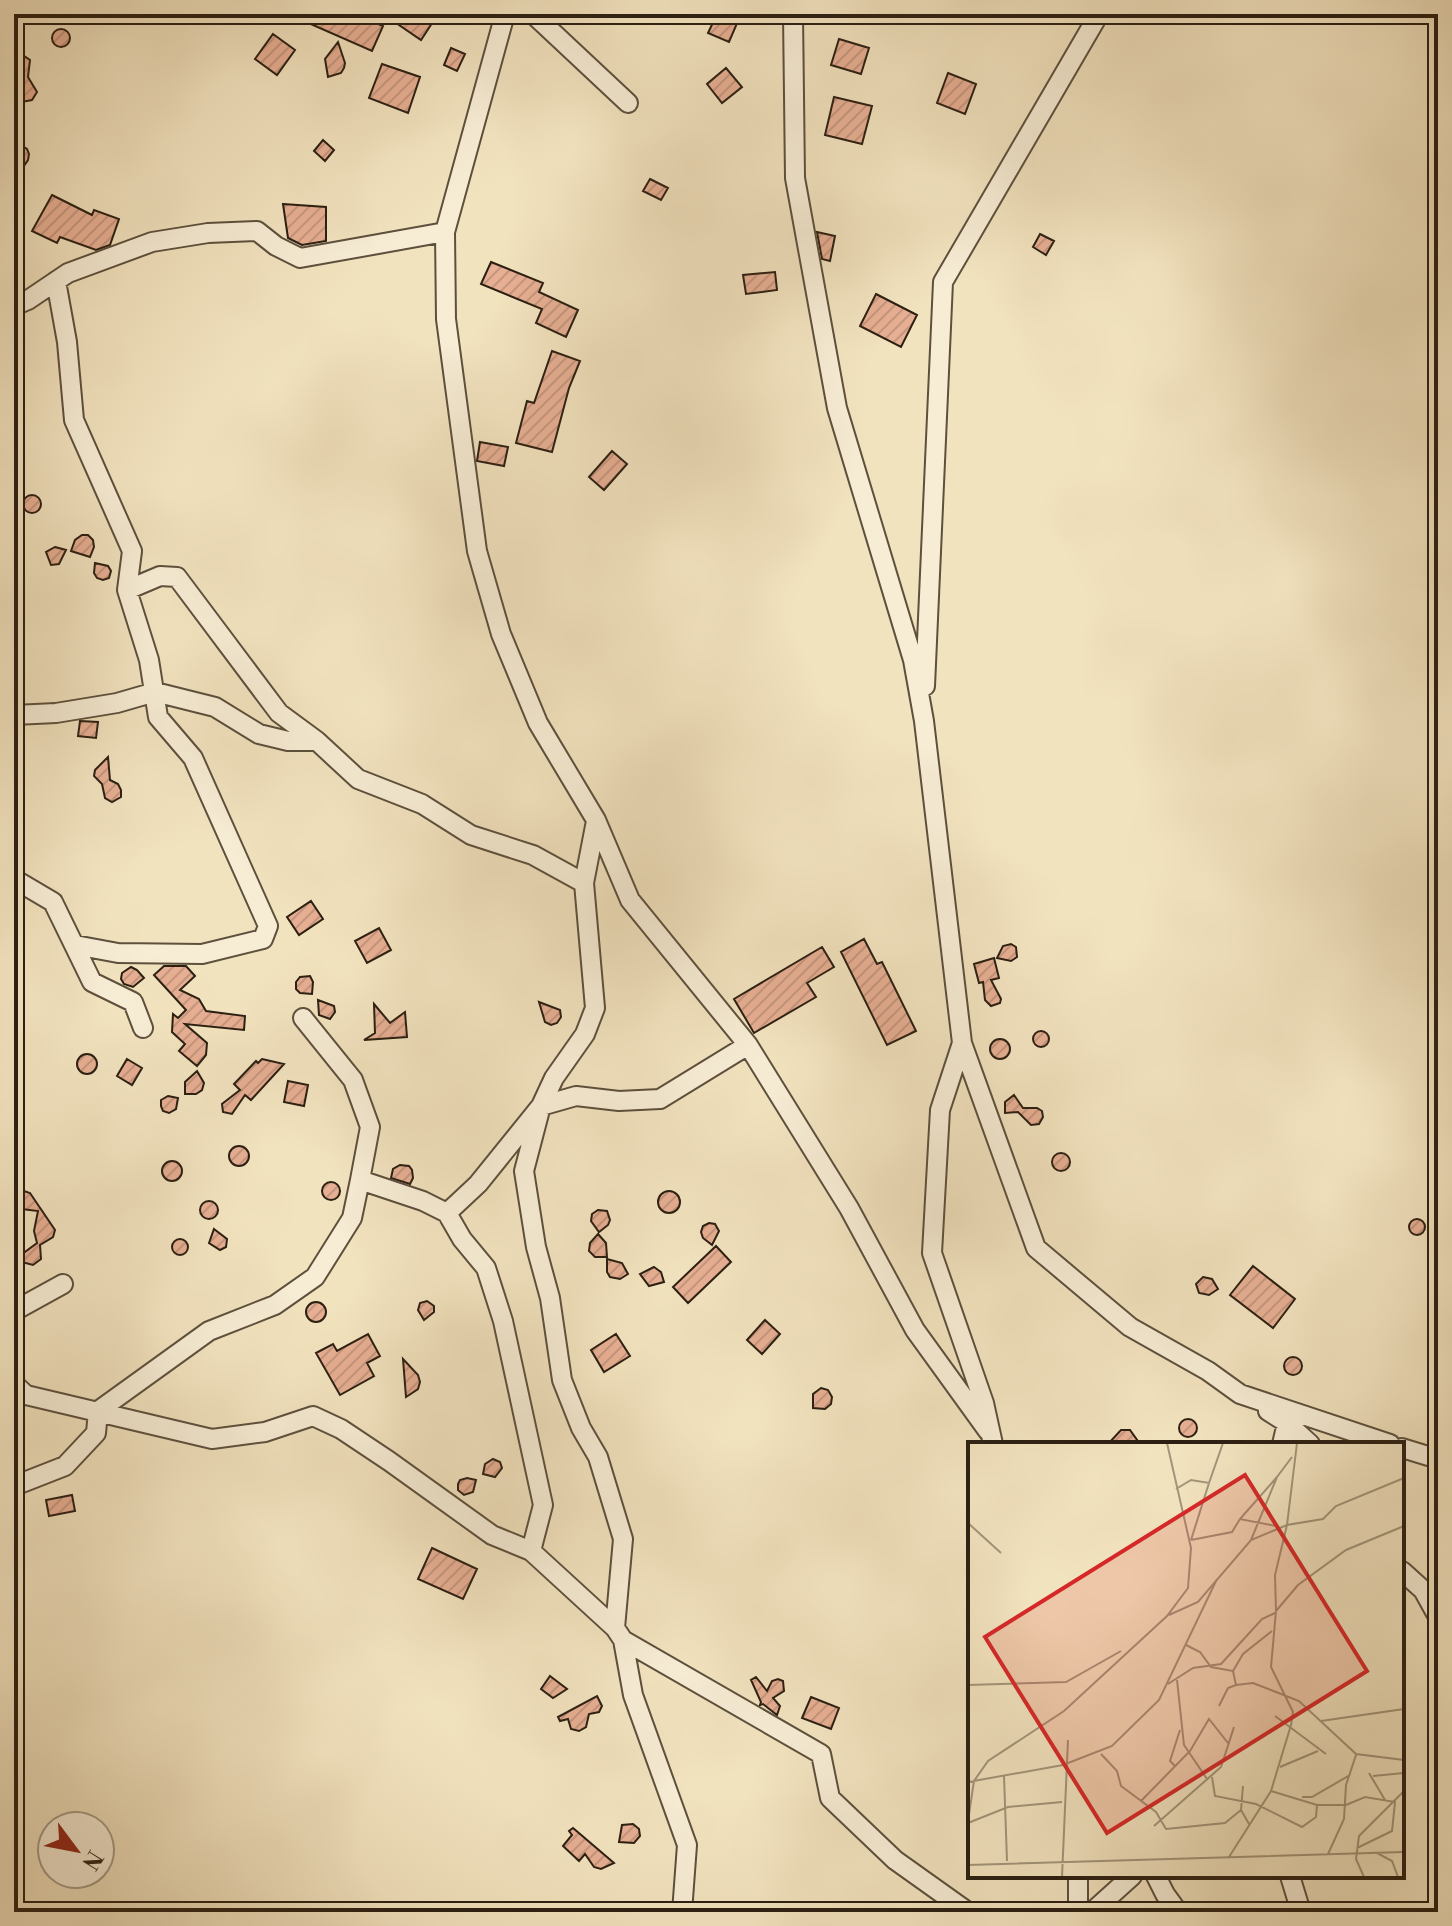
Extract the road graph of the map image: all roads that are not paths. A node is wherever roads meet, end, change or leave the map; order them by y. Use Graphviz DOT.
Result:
graph roads {
  1 [pos="505,14"];
  2 [pos="533,14"];
  3 [pos="793,14"];
  4 [pos="1099,14"];
  5 [pos="628,103"];
  6 [pos="445,232"];
  7 [pos="56,281"];
  8 [pos="14,306"];
  9 [pos="127,590"];
  10 [pos="155,692"];
  11 [pos="14,715"];
  12 [pos="924,721"];
  13 [pos="317,741"];
  14 [pos="596,820"];
  15 [pos="14,879"];
  16 [pos="584,883"];
  17 [pos="75,945"];
  18 [pos="303,1018"];
  19 [pos="143,1028"];
  20 [pos="962,1043"];
  21 [pos="748,1045"];
  22 [pos="541,1106"];
  23 [pos="360,1180"];
  24 [pos="447,1213"];
  25 [pos="63,1284"];
  26 [pos="14,1311"];
  27 [pos="14,1384"];
  28 [pos="1240,1394"];
  29 [pos="98,1411"];
  30 [pos="1287,1423"];
  31 [pos="990,1437"];
  32 [pos="1282,1442"];
  33 [pos="1308,1442"];
  34 [pos="1384,1442"];
  35 [pos="1404,1449"];
  36 [pos="1438,1459"];
  37 [pos="14,1486"];
  38 [pos="531,1551"];
  39 [pos="1404,1573"];
  40 [pos="1438,1617"];
  41 [pos="619,1634"];
  42 [pos="1078,1878"];
  43 [pos="1130,1878"];
  44 [pos="1157,1878"];
  45 [pos="1291,1878"];
  46 [pos="682,1912"];
  47 [pos="968,1912"];
  48 [pos="1078,1912"];
  49 [pos="1092,1912"];
  50 [pos="1178,1912"];
  51 [pos="1301,1912"];
  1 -- 6 [label="street"];
  2 -- 5 [label="street"];
  3 -- 12 [label="street"];
  4 -- 12 [label="street"];
  6 -- 7 [label="street"];
  6 -- 14 [label="street"];
  7 -- 8 [label="street"];
  7 -- 9 [label="street"];
  9 -- 10 [label="street"];
  9 -- 13 [label="street"];
  10 -- 11 [label="street"];
  10 -- 13 [label="street"];
  10 -- 17 [label="street"];
  12 -- 20 [label="street"];
  13 -- 16 [label="street"];
  14 -- 16 [label="street"];
  14 -- 21 [label="street"];
  15 -- 17 [label="street"];
  16 -- 22 [label="street"];
  17 -- 19 [label="street"];
  18 -- 23 [label="street"];
  20 -- 28 [label="street"];
  20 -- 31 [label="street"];
  21 -- 22 [label="street"];
  21 -- 31 [label="street"];
  22 -- 24 [label="street"];
  22 -- 41 [label="street"];
  23 -- 24 [label="street"];
  23 -- 29 [label="street"];
  24 -- 38 [label="street"];
  25 -- 26 [label="street"];
  27 -- 29 [label="street"];
  28 -- 30 [label="street"];
  28 -- 34 [label="street"];
  29 -- 37 [label="street"];
  29 -- 38 [label="street"];
  30 -- 32 [label="street"];
  30 -- 33 [label="street"];
  35 -- 36 [label="street"];
  38 -- 41 [label="street"];
  39 -- 40 [label="street"];
  41 -- 46 [label="street"];
  41 -- 47 [label="street"];
  42 -- 48 [label="street"];
  43 -- 49 [label="street"];
  44 -- 50 [label="street"];
  45 -- 51 [label="street"];
}
